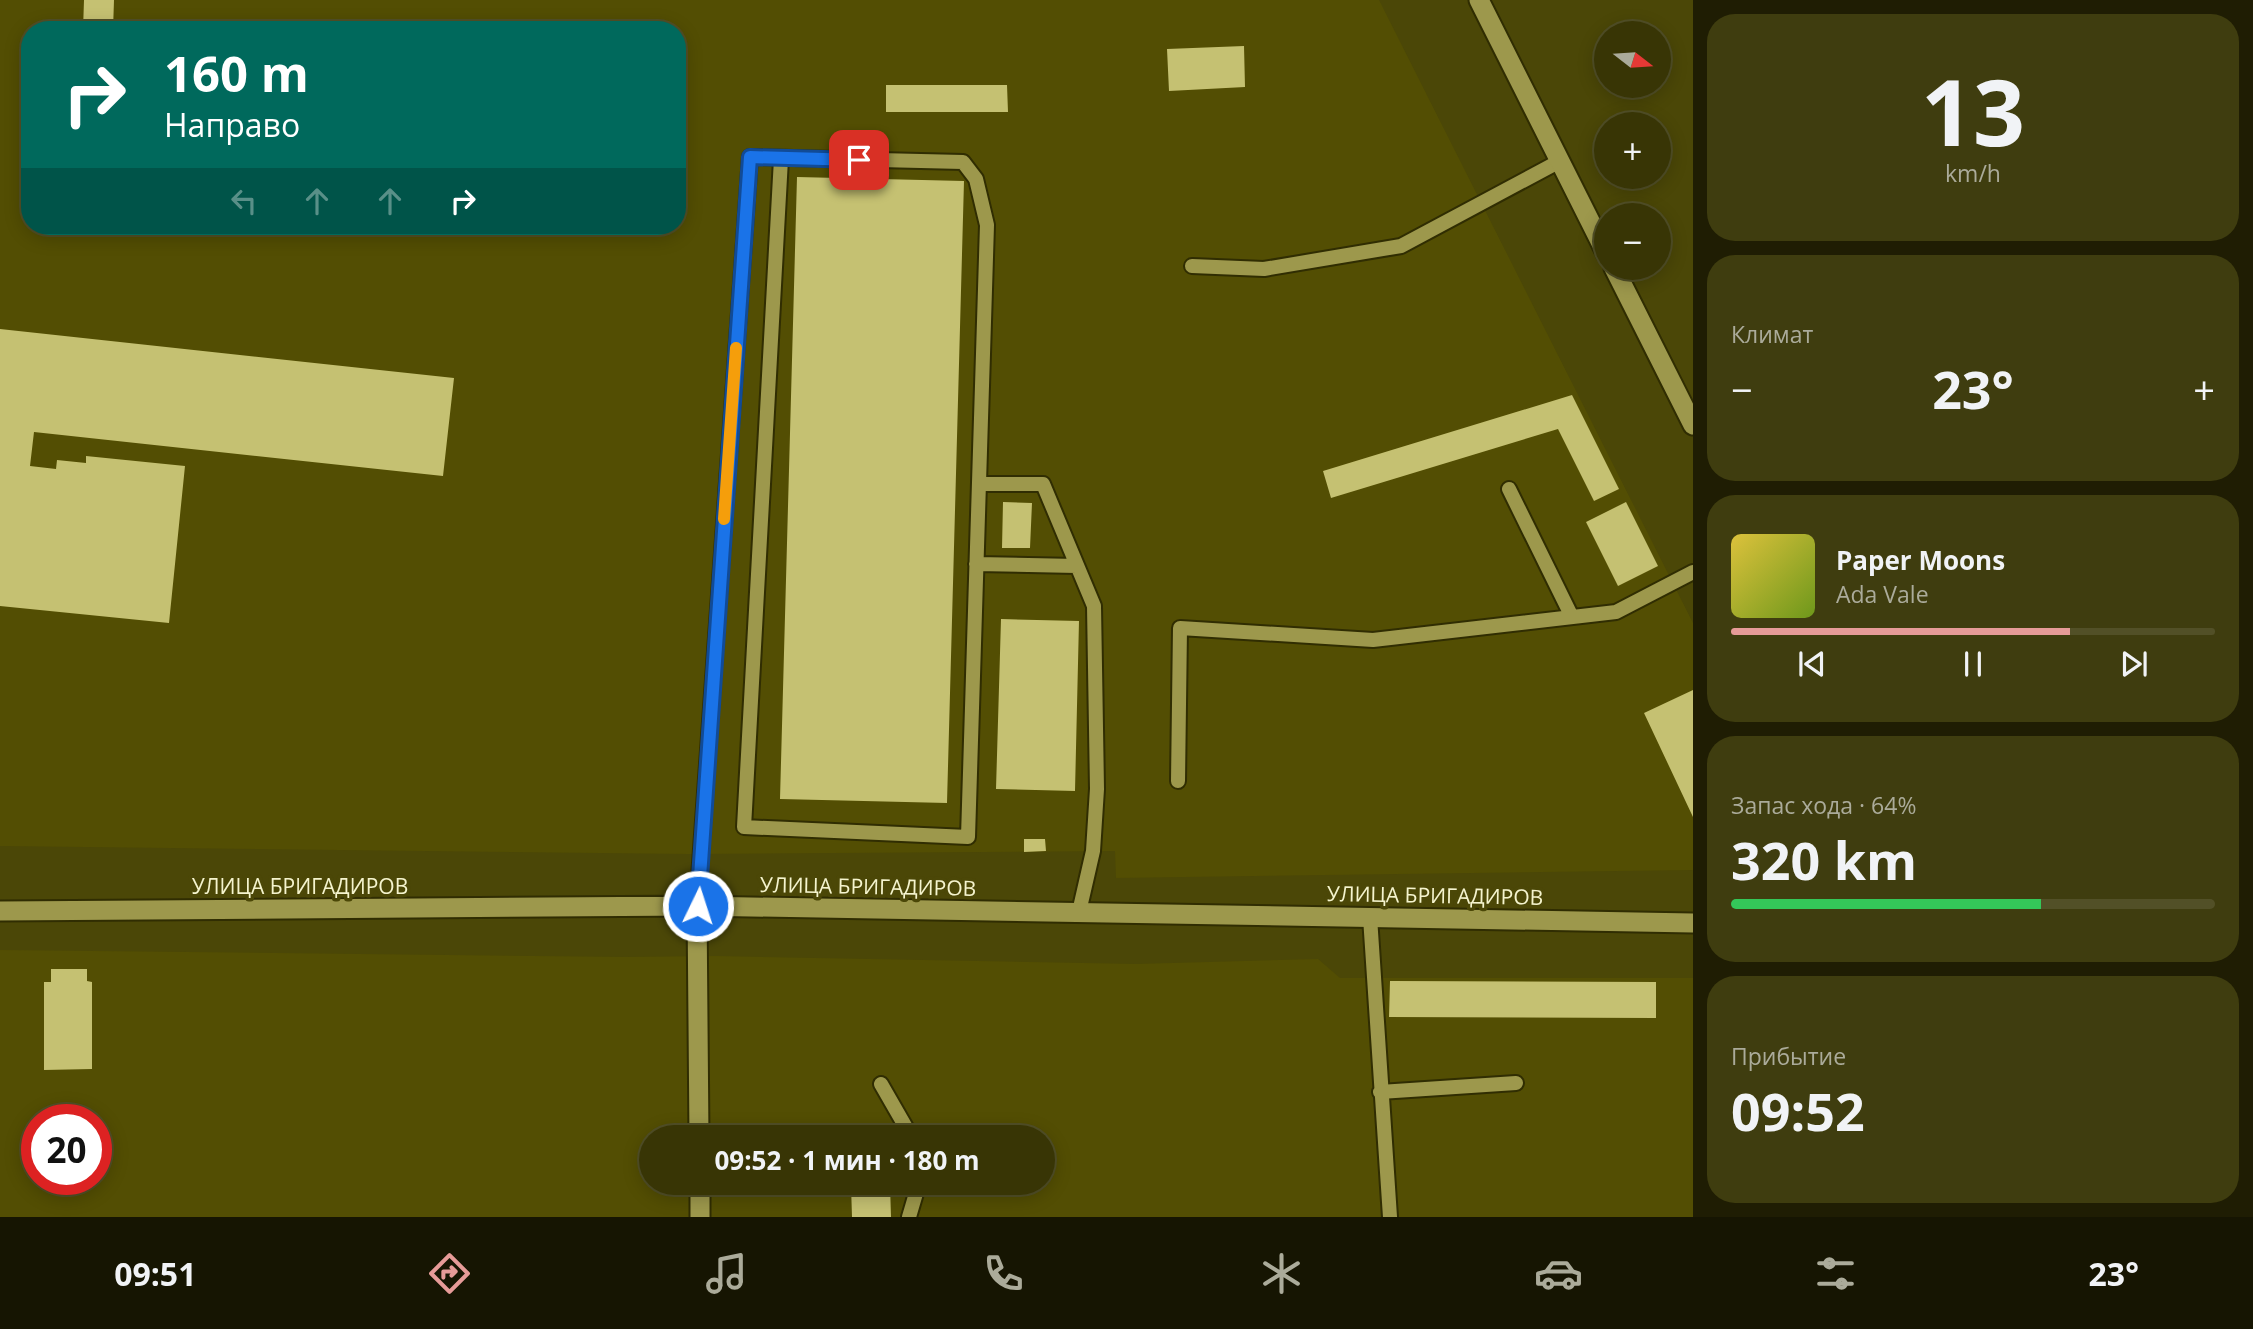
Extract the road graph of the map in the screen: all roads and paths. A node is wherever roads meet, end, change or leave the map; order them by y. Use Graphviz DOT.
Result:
graph roads {
  1 [pos="1479,0"];
  2 [pos="781,159"];
  3 [pos="1560,161"];
  4 [pos="1594,229"];
  5 [pos="1192,266"];
  6 [pos="1620,280"];
  7 [pos="1693,425"];
  8 [pos="979,484"];
  9 [pos="1509,489"];
  10 [pos="976,564"];
  11 [pos="1077,566"];
  12 [pos="1693,572"];
  13 [pos="1572,617"];
  14 [pos="1178,781"];
  15 [pos="698,906"];
  16 [pos="0,911"];
  17 [pos="1079,912"];
  18 [pos="1370,917"];
  19 [pos="1693,922"];
  20 [pos="1516,1083"];
  21 [pos="881,1084"];
  22 [pos="1380,1092"];
  23 [pos="699,1125"];
  24 [pos="905,1125"];
  25 [pos="700,1195"];
  26 [pos="915,1195"];
  27 [pos="700,1217"];
  28 [pos="909,1217"];
  29 [pos="1390,1217"];
  1 -- 3 [label="street"];
  2 -- 8 [label="lane"];
  2 -- 10 [label="lane"];
  2 -- 15 [label="lane"];
  3 -- 4 [label="street"];
  3 -- 5 [label="lane"];
  6 -- 7 [label="street"];
  8 -- 10 [label="lane"];
  8 -- 11 [label="lane"];
  9 -- 13 [label="lane"];
  10 -- 11 [label="lane"];
  11 -- 17 [label="lane"];
  12 -- 13 [label="lane"];
  13 -- 14 [label="lane"];
  15 -- 16 [label="street, УЛИЦА БРИГАДИРОВ"];
  15 -- 17 [label="street, УЛИЦА БРИГАДИРОВ"];
  15 -- 23 [label="street"];
  17 -- 18 [label="street, УЛИЦА БРИГАДИРОВ"];
  18 -- 19 [label="street, УЛИЦА БРИГАДИРОВ"];
  18 -- 22 [label="lane"];
  20 -- 22 [label="lane"];
  21 -- 24 [label="lane"];
  22 -- 29 [label="lane"];
  25 -- 27 [label="street"];
  26 -- 28 [label="lane"];
}
